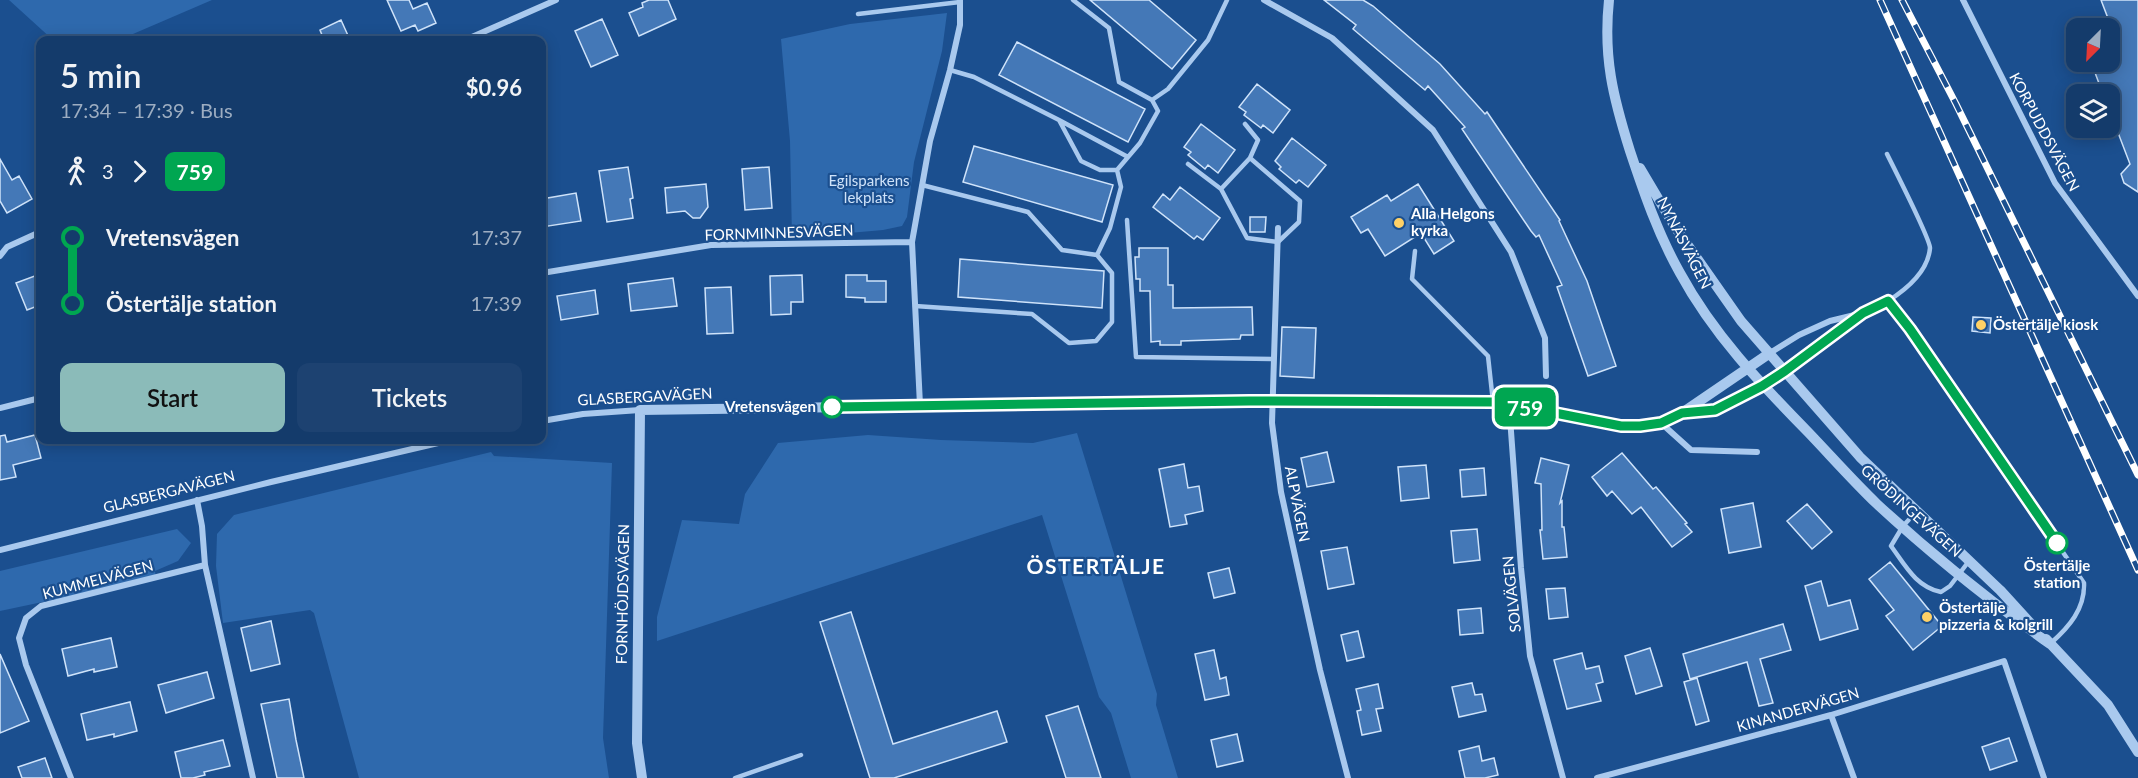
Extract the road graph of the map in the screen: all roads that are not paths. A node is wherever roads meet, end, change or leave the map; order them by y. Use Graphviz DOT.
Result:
graph roads {
  1 [pos="556,0"];
  2 [pos="1073,0"];
  3 [pos="1227,0"];
  4 [pos="1264,0"];
  5 [pos="1609,0"];
  6 [pos="1963,0"];
  7 [pos="960,1"];
  8 [pos="858,14"];
  9 [pos="474,36"];
  10 [pos="950,70"];
  11 [pos="1152,100"];
  12 [pos="1059,120"];
  13 [pos="1245,124"];
  14 [pos="1631,153"];
  15 [pos="1887,154"];
  16 [pos="1128,157"];
  17 [pos="1250,158"];
  18 [pos="1188,164"];
  19 [pos="1117,171"];
  20 [pos="922,184"];
  21 [pos="1221,189"];
  22 [pos="1127,220"];
  23 [pos="1278,228"];
  24 [pos="36,234"];
  25 [pos="912,242"];
  26 [pos="1278,242"];
  27 [pos="1415,251"];
  28 [pos="1097,255"];
  29 [pos="0,256"];
  30 [pos="546,272"];
  31 [pos="2138,296"];
  32 [pos="1888,301"];
  33 [pos="915,306"];
  34 [pos="1863,313"];
  35 [pos="1770,353"];
  36 [pos="1274,359"];
  37 [pos="1746,368"];
  38 [pos="1785,371"];
  39 [pos="1546,376"];
  40 [pos="1762,386"];
  41 [pos="36,399"];
  42 [pos="1272,401"];
  43 [pos="1493,402"];
  44 [pos="1509,404"];
  45 [pos="920,405"];
  46 [pos="0,408"];
  47 [pos="640,410"];
  48 [pos="1682,413"];
  49 [pos="546,420"];
  50 [pos="1661,423"];
  51 [pos="434,444"];
  52 [pos="1757,452"];
  53 [pos="197,500"];
  54 [pos="1916,512"];
  55 [pos="1903,526"];
  56 [pos="0,550"];
  57 [pos="1969,561"];
  58 [pos="205,565"];
  59 [pos="1959,575"];
  60 [pos="2050,644"];
  61 [pos="1831,715"];
  62 [pos="2138,752"];
  63 [pos="801,755"];
  64 [pos="1610,776"];
  65 [pos="71,778"];
  66 [pos="253,778"];
  67 [pos="642,778"];
  68 [pos="735,778"];
  69 [pos="1348,778"];
  70 [pos="1563,778"];
  71 [pos="1597,778"];
  72 [pos="1854,778"];
  73 [pos="2044,778"];
  1 -- 9 [label="street"];
  2 -- 11 [label="lane"];
  3 -- 11 [label="lane"];
  4 -- 39 [label="street"];
  5 -- 14 [label="street, NYNÄSVÄGEN"];
  6 -- 31 [label="street, KORPUDDSVÄGEN"];
  7 -- 8 [label="lane"];
  7 -- 10 [label="street"];
  10 -- 12 [label="lane"];
  10 -- 20 [label="street"];
  11 -- 16 [label="lane"];
  12 -- 16 [label="lane"];
  12 -- 19 [label="lane"];
  13 -- 17 [label="lane"];
  14 -- 35 [label="street, NYNÄSVÄGEN"];
  14 -- 37 [label="street, NYNÄSVÄGEN"];
  15 -- 32 [label="lane"];
  16 -- 19 [label="lane"];
  17 -- 21 [label="lane"];
  17 -- 26 [label="lane"];
  18 -- 21 [label="lane"];
  19 -- 28 [label="lane"];
  20 -- 25 [label="street"];
  20 -- 28 [label="lane"];
  21 -- 26 [label="lane"];
  22 -- 36 [label="lane"];
  23 -- 26 [label="street, ALPVÄGEN"];
  24 -- 29 [label="street"];
  25 -- 30 [label="street, FORNMINNESVÄGEN"];
  25 -- 33 [label="street"];
  26 -- 36 [label="street, ALPVÄGEN"];
  27 -- 43 [label="lane"];
  28 -- 33 [label="lane"];
  32 -- 34 [label="street"];
  32 -- 60 [label="lane"];
  33 -- 45 [label="street"];
  34 -- 35 [label="street"];
  34 -- 38 [label="street"];
  35 -- 37 [label="street, GLASBERGAVÄGEN"];
  35 -- 38 [label="street, NYNÄSVÄGEN"];
  36 -- 42 [label="street, ALPVÄGEN"];
  37 -- 40 [label="street, NYNÄSVÄGEN"];
  37 -- 48 [label="street, GLASBERGAVÄGEN"];
  38 -- 40 [label="street, GLASBERGAVÄGEN"];
  38 -- 54 [label="street, GRÖDINGEVÄGEN"];
  40 -- 48 [label="street, GLASBERGAVÄGEN"];
  40 -- 55 [label="street, GRÖDINGEVÄGEN"];
  41 -- 46 [label="street"];
  42 -- 43 [label="street, GLASBERGAVÄGEN"];
  42 -- 45 [label="street, GLASBERGAVÄGEN"];
  42 -- 69 [label="street, ALPVÄGEN"];
  43 -- 44 [label="street, GLASBERGAVÄGEN"];
  44 -- 50 [label="street, GLASBERGAVÄGEN"];
  44 -- 70 [label="street, SOLVÄGEN"];
  45 -- 47 [label="street, GLASBERGAVÄGEN"];
  47 -- 49 [label="street, GLASBERGAVÄGEN"];
  47 -- 67 [label="street, FORNHÖJDSVÄGEN"];
  48 -- 50 [label="street, GLASBERGAVÄGEN"];
  50 -- 52 [label="street"];
  51 -- 53 [label="street, GLASBERGAVÄGEN"];
  53 -- 56 [label="street, GLASBERGAVÄGEN"];
  53 -- 58 [label="street"];
  54 -- 55 [label="lane"];
  54 -- 57 [label="street, GRÖDINGEVÄGEN"];
  55 -- 59 [label="street, GRÖDINGEVÄGEN"];
  55 -- 59 [label="lane"];
  57 -- 59 [label="lane"];
  57 -- 60 [label="street, GRÖDINGEVÄGEN"];
  58 -- 65 [label="street, KUMMELVÄGEN"];
  58 -- 66 [label="street"];
  59 -- 60 [label="street, GRÖDINGEVÄGEN"];
  60 -- 62 [label="street, GRÖDINGEVÄGEN"];
  61 -- 64 [label="street, KINANDERVÄGEN"];
  61 -- 72 [label="street"];
  61 -- 73 [label="street, KINANDERVÄGEN"];
  63 -- 68 [label="lane"];
  64 -- 71 [label="street, KINANDERVÄGEN"];
}
